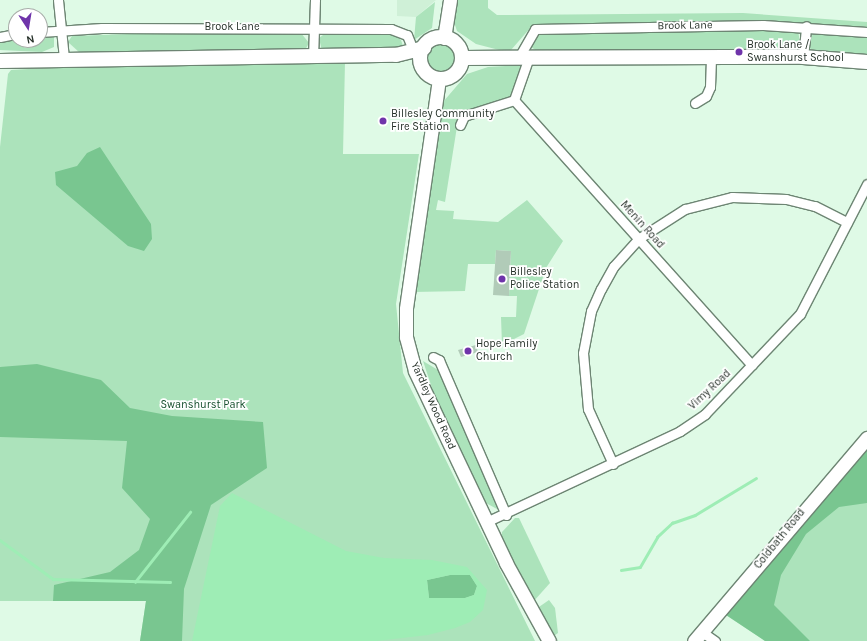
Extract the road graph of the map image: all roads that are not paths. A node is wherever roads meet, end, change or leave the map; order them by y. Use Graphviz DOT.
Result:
graph roads {
  1 [pos="58,0"];
  2 [pos="315,0"];
  3 [pos="450,0"];
  4 [pos="806,26"];
  5 [pos="314,27"];
  6 [pos="61,31"];
  7 [pos="48,32"];
  8 [pos="867,32"];
  9 [pos="444,38"];
  10 [pos="418,49"];
  11 [pos="0,53"];
  12 [pos="396,55"];
  13 [pos="711,56"];
  14 [pos="313,57"];
  15 [pos="524,57"];
  16 [pos="803,57"];
  17 [pos="19,58"];
  18 [pos="64,58"];
  19 [pos="462,58"];
  20 [pos="0,61"];
  21 [pos="867,62"];
  22 [pos="422,67"];
  23 [pos="439,79"];
  24 [pos="514,100"];
  25 [pos="695,104"];
  26 [pos="460,125"];
  27 [pos="867,184"];
  28 [pos="847,222"];
  29 [pos="638,239"];
  30 [pos="433,357"];
  31 [pos="752,365"];
  32 [pos="867,438"];
  33 [pos="613,464"];
  34 [pos="506,515"];
  35 [pos="486,522"];
  36 [pos="698,637"];
  37 [pos="549,641"];
  38 [pos="715,641"];
  1 -- 6 [label="street"];
  2 -- 5 [label="street"];
  3 -- 9 [label="street"];
  4 -- 8 [label="street, Brook Lane"];
  4 -- 15 [label="street, Brook Lane"];
  4 -- 16 [label="street"];
  5 -- 6 [label="street, Brook Lane"];
  5 -- 10 [label="street, Brook Lane"];
  5 -- 14 [label="street"];
  6 -- 7 [label="street, Brook Lane"];
  6 -- 18 [label="street"];
  9 -- 10 [label="main road"];
  9 -- 19 [label="main road"];
  10 -- 12 [label="main road"];
  10 -- 22 [label="main road"];
  11 -- 17 [label="main road"];
  12 -- 14 [label="main road"];
  12 -- 22 [label="main road"];
  13 -- 15 [label="main road"];
  13 -- 16 [label="main road"];
  13 -- 25 [label="street"];
  14 -- 18 [label="main road"];
  15 -- 19 [label="main road"];
  15 -- 24 [label="street"];
  16 -- 21 [label="main road"];
  17 -- 18 [label="main road"];
  17 -- 20 [label="main road"];
  19 -- 23 [label="main road"];
  22 -- 23 [label="main road"];
  23 -- 35 [label="street, Yardley Wood Road"];
  24 -- 26 [label="street"];
  24 -- 29 [label="street, Menin Road"];
  27 -- 28 [label="street, Vimy Road"];
  28 -- 29 [label="street"];
  28 -- 31 [label="street, Vimy Road"];
  29 -- 31 [label="street, Menin Road"];
  29 -- 33 [label="street"];
  30 -- 34 [label="street, Yardley Wood Road"];
  31 -- 33 [label="street, Vimy Road"];
  32 -- 36 [label="street, Coldbath Road"];
  33 -- 34 [label="street, Vimy Road"];
  34 -- 35 [label="street, Vimy Road"];
  35 -- 37 [label="street, Yardley Wood Road"];
  36 -- 38 [label="street"];
}
